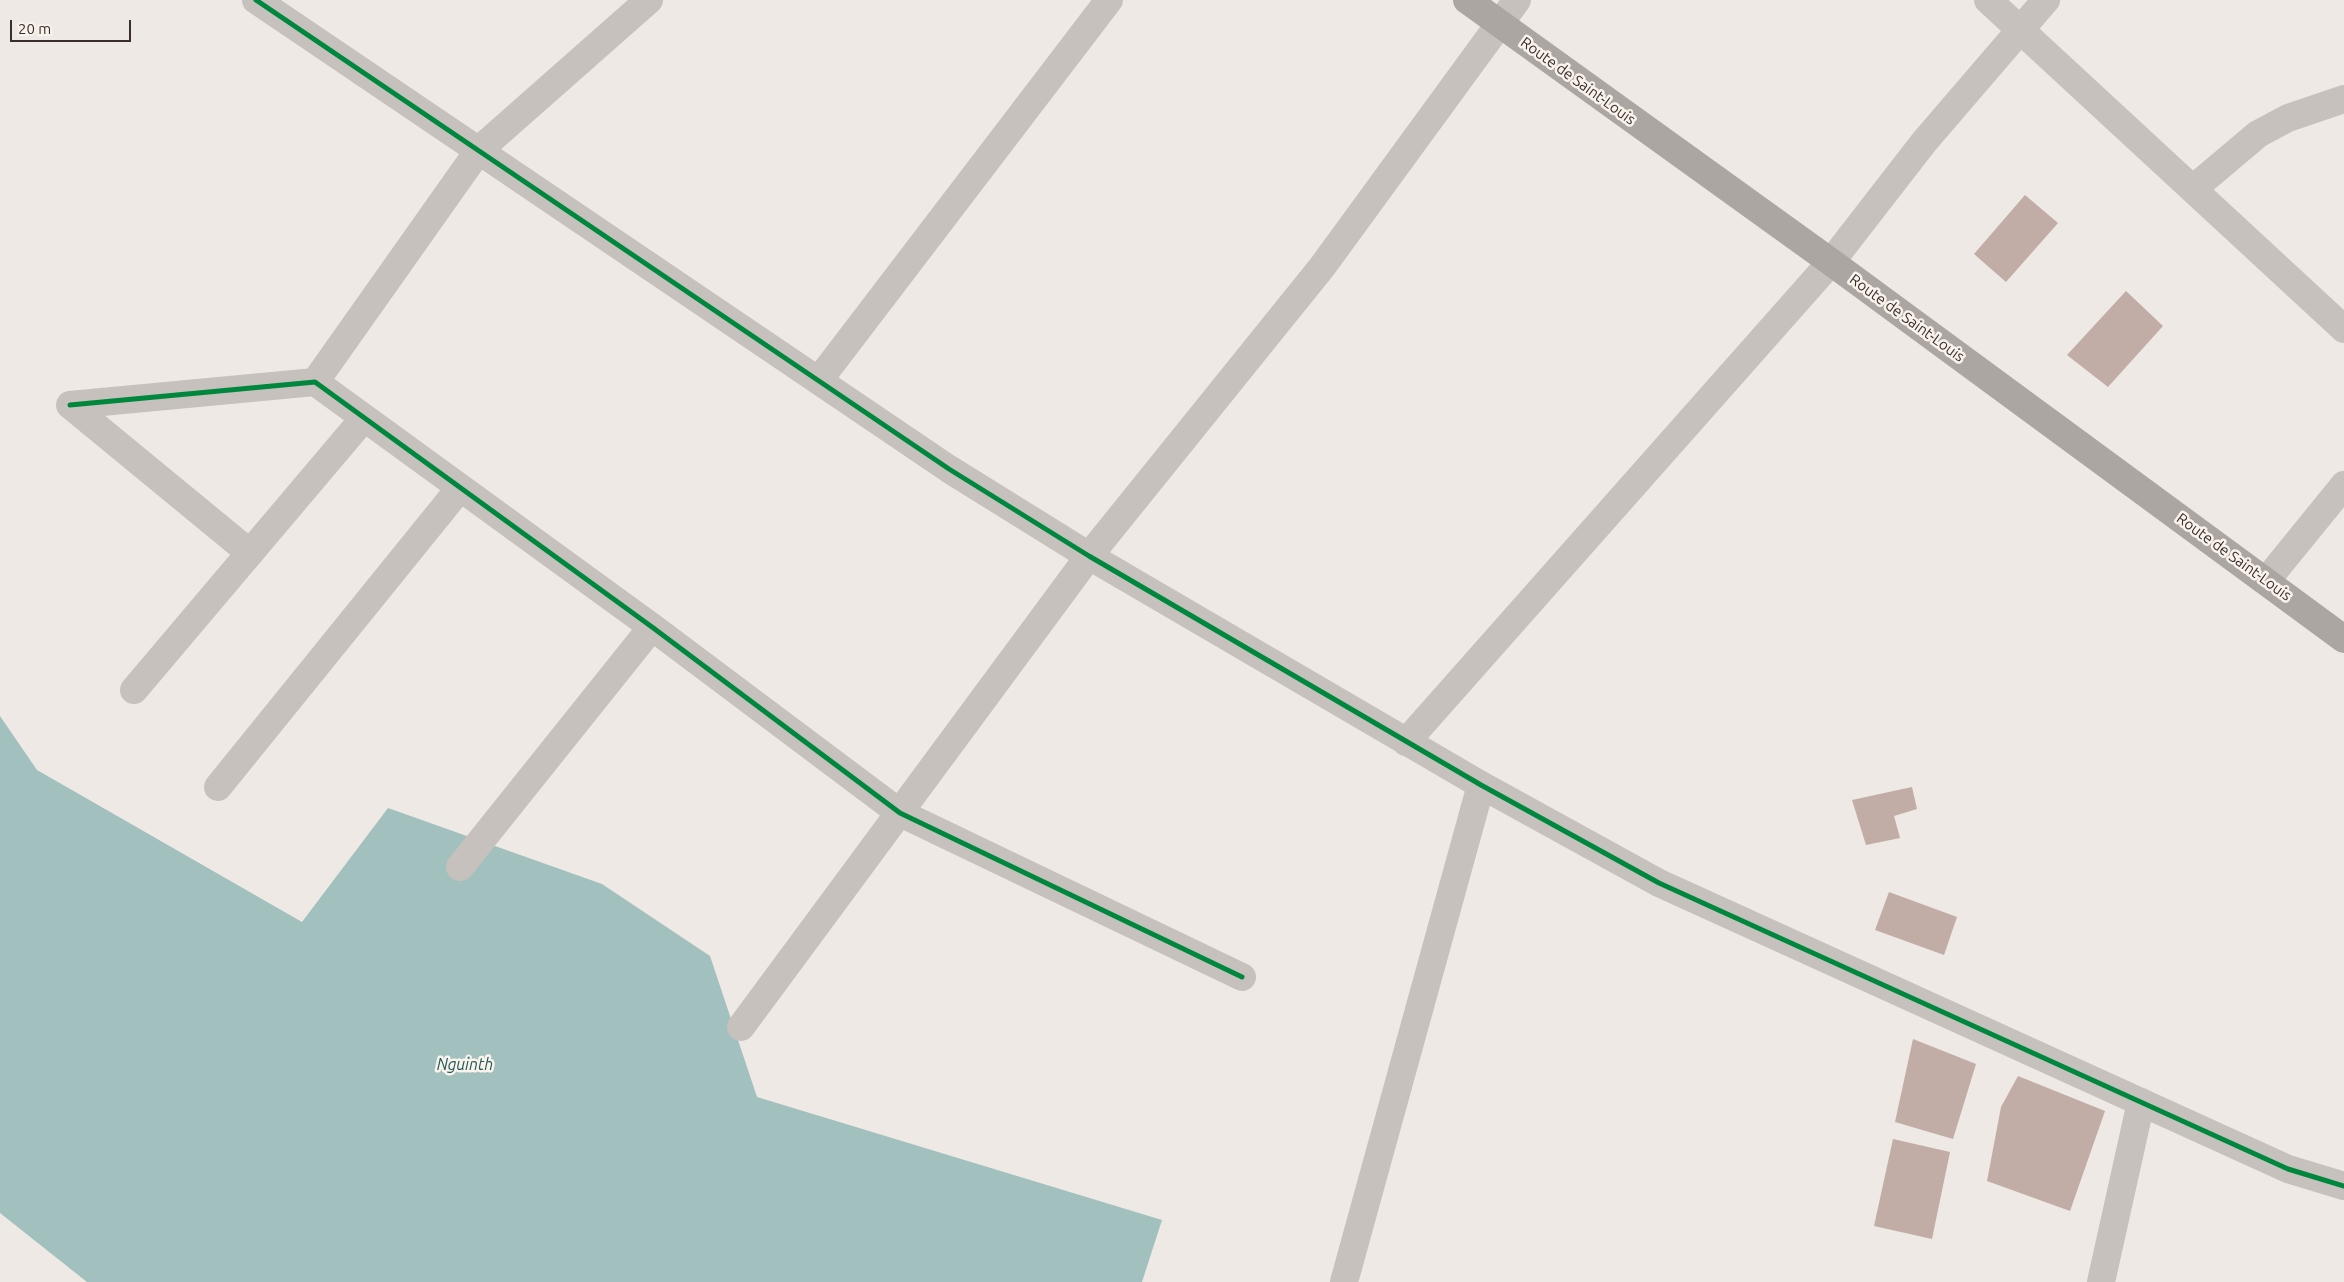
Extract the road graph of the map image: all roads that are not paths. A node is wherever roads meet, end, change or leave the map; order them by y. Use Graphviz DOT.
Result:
graph roads {
  1 [pos="256,0"];
  2 [pos="650,0"];
  3 [pos="1109,0"];
  4 [pos="1467,0"];
  5 [pos="1516,0"];
  6 [pos="1988,0"];
  7 [pos="2046,0"];
  8 [pos="1499,24"];
  9 [pos="2021,29"];
  10 [pos="2344,99"];
  11 [pos="479,150"];
  12 [pos="2194,188"];
  13 [pos="1831,262"];
  14 [pos="2344,329"];
  15 [pos="819,380"];
  16 [pos="315,382"];
  17 [pos="364,418"];
  18 [pos="2344,485"];
  19 [pos="460,488"];
  20 [pos="250,553"];
  21 [pos="1089,556"];
  22 [pos="2266,581"];
  23 [pos="652,628"];
  24 [pos="2344,639"];
  25 [pos="134,690"];
  26 [pos="1406,742"];
  27 [pos="1480,786"];
  28 [pos="218,787"];
  29 [pos="900,813"];
  30 [pos="460,867"];
  31 [pos="1242,977"];
  32 [pos="741,1027"];
  33 [pos="2141,1102"];
  34 [pos="2344,1186"];
  35 [pos="1344,1282"];
  36 [pos="2101,1282"];
  1 -- 11 [label="street"];
  2 -- 11 [label="street"];
  3 -- 15 [label="street"];
  4 -- 8 [label="main road, Route de Saint-Louis"];
  5 -- 8 [label="street"];
  6 -- 9 [label="street"];
  7 -- 9 [label="street"];
  8 -- 13 [label="main road, Route de Saint-Louis"];
  8 -- 21 [label="street"];
  9 -- 12 [label="street"];
  9 -- 13 [label="street"];
  10 -- 12 [label="street"];
  11 -- 15 [label="street"];
  11 -- 16 [label="street"];
  12 -- 14 [label="street"];
  13 -- 22 [label="main road, Route de Saint-Louis"];
  13 -- 26 [label="street"];
  15 -- 21 [label="street"];
  16 -- 17 [label="street"];
  16 -- 20 [label="street"];
  17 -- 19 [label="street"];
  17 -- 20 [label="street"];
  18 -- 22 [label="street"];
  19 -- 23 [label="street"];
  19 -- 28 [label="street"];
  20 -- 25 [label="street"];
  21 -- 26 [label="street"];
  21 -- 29 [label="street"];
  22 -- 24 [label="main road, Route de Saint-Louis"];
  23 -- 29 [label="street"];
  23 -- 30 [label="street"];
  26 -- 27 [label="street"];
  27 -- 33 [label="street"];
  27 -- 35 [label="street"];
  29 -- 31 [label="street"];
  29 -- 32 [label="street"];
  33 -- 34 [label="street"];
  33 -- 36 [label="street"];
}
